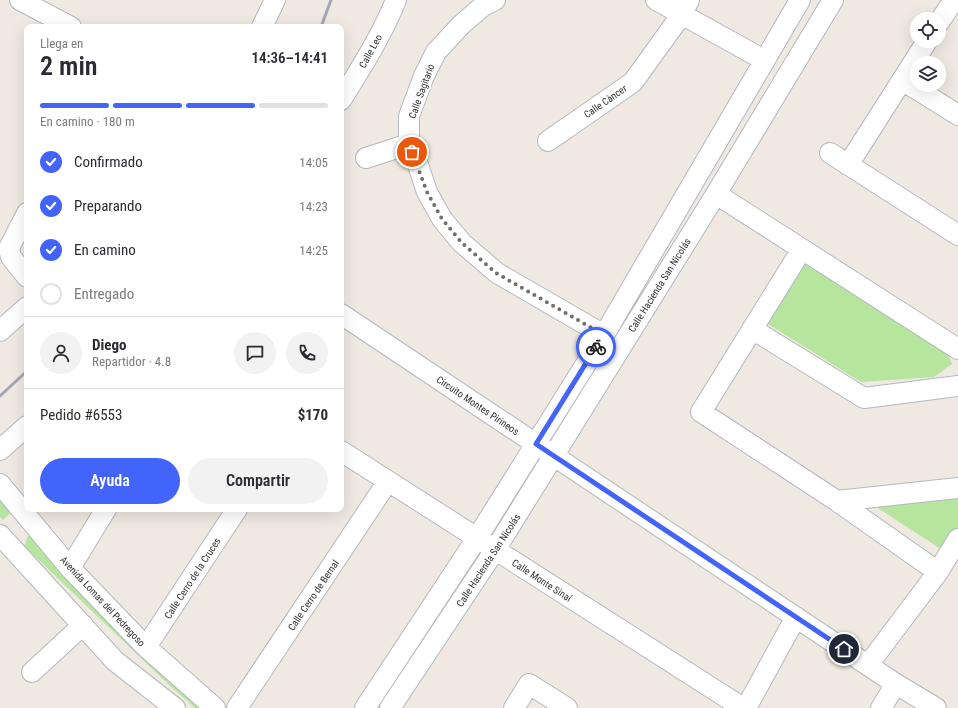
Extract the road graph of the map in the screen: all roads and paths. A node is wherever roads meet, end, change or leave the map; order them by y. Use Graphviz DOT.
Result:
graph roads {
  1 [pos="20,0"];
  2 [pos="275,0"];
  3 [pos="396,0"];
  4 [pos="495,0"];
  5 [pos="656,0"];
  6 [pos="800,0"];
  7 [pos="833,0"];
  8 [pos="952,3"];
  9 [pos="685,7"];
  10 [pos="946,12"];
  11 [pos="64,24"];
  12 [pos="263,24"];
  13 [pos="923,48"];
  14 [pos="764,60"];
  15 [pos="902,80"];
  16 [pos="344,95"];
  17 [pos="958,115"];
  18 [pos="548,141"];
  19 [pos="409,144"];
  20 [pos="830,153"];
  21 [pos="366,158"];
  22 [pos="848,165"];
  23 [pos="716,194"];
  24 [pos="24,219"];
  25 [pos="958,235"];
  26 [pos="802,249"];
  27 [pos="24,273"];
  28 [pos="24,310"];
  29 [pos="344,316"];
  30 [pos="752,329"];
  31 [pos="0,330"];
  32 [pos="604,335"];
  33 [pos="958,349"];
  34 [pos="958,386"];
  35 [pos="24,429"];
  36 [pos="536,444"];
  37 [pos="0,450"];
  38 [pos="344,453"];
  39 [pos="554,456"];
  40 [pos="388,481"];
  41 [pos="0,484"];
  42 [pos="958,488"];
  43 [pos="837,501"];
  44 [pos="24,506"];
  45 [pos="30,512"];
  46 [pos="104,512"];
  47 [pos="235,512"];
  48 [pos="477,538"];
  49 [pos="958,539"];
  50 [pos="2,541"];
  51 [pos="495,550"];
  52 [pos="70,568"];
  53 [pos="938,572"];
  54 [pos="796,617"];
  55 [pos="83,625"];
  56 [pos="146,647"];
  57 [pos="398,657"];
  58 [pos="868,665"];
  59 [pos="416,669"];
  60 [pos="32,672"];
  61 [pos="896,684"];
  62 [pos="175,708"];
  63 [pos="215,708"];
  64 [pos="237,708"];
  65 [pos="364,708"];
  66 [pos="390,708"];
  67 [pos="514,708"];
  68 [pos="568,708"];
  69 [pos="744,708"];
  70 [pos="881,708"];
  71 [pos="936,708"];
  1 -- 11 [label="street"];
  2 -- 12 [label="street"];
  3 -- 16 [label="street, Calle Leo"];
  4 -- 19 [label="street, Calle Sagitario"];
  5 -- 9 [label="street"];
  6 -- 14 [label="street, Calle Hacienda San Nicolás"];
  7 -- 23 [label="street, Calle Hacienda San Nicolás"];
  8 -- 10 [label="street"];
  9 -- 14 [label="street"];
  9 -- 18 [label="street, Calle Càncer"];
  13 -- 15 [label="street"];
  14 -- 32 [label="street, Calle Hacienda San Nicolás"];
  15 -- 17 [label="street"];
  15 -- 22 [label="street"];
  19 -- 21 [label="street"];
  19 -- 32 [label="street, Calle Sagitario"];
  20 -- 22 [label="street"];
  22 -- 25 [label="street"];
  23 -- 26 [label="street"];
  23 -- 39 [label="street, Calle Hacienda San Nicolás"];
  24 -- 27 [label="street"];
  26 -- 30 [label="street"];
  26 -- 33 [label="street"];
  28 -- 31 [label="street"];
  29 -- 36 [label="street, Circuito Montes Pirineos"];
  30 -- 34 [label="street"];
  30 -- 43 [label="street"];
  32 -- 36 [label="street, Calle Hacienda San Nicolás"];
  35 -- 37 [label="street"];
  36 -- 39 [label="street, Circuito Montes Pirineos"];
  36 -- 48 [label="street, Calle Hacienda San Nicolás"];
  38 -- 40 [label="street, Calle Monte Sinaí"];
  39 -- 51 [label="street, Calle Hacienda San Nicolás"];
  39 -- 54 [label="street, Circuito Montes Pirineos"];
  40 -- 48 [label="street, Calle Monte Sinaí"];
  40 -- 64 [label="street, Calle Cerro de Bernal"];
  41 -- 44 [label="street, Avenida Lomas del Pedregoso"];
  42 -- 43 [label="street"];
  43 -- 53 [label="street"];
  45 -- 50 [label="street"];
  45 -- 52 [label="street, Avenida Lomas del Pedregoso"];
  46 -- 52 [label="street"];
  47 -- 56 [label="street, Calle Cerro de la Cruces"];
  48 -- 51 [label="street, Calle Monte Sinaí"];
  48 -- 57 [label="street, Calle Hacienda San Nicolás"];
  49 -- 53 [label="street"];
  50 -- 55 [label="street"];
  51 -- 59 [label="street, Calle Hacienda San Nicolás"];
  51 -- 69 [label="street, Calle Monte Sinaí"];
  52 -- 56 [label="street, Avenida Lomas del Pedregoso"];
  53 -- 58 [label="street"];
  54 -- 58 [label="street, Circuito Montes Pirineos"];
  54 -- 69 [label="street"];
  55 -- 60 [label="street"];
  55 -- 62 [label="street"];
  56 -- 63 [label="street, Avenida Lomas del Pedregoso"];
  57 -- 59 [label="street"];
  57 -- 65 [label="street, Calle Hacienda San Nicolás"];
  58 -- 61 [label="street, Circuito Montes Pirineos"];
  59 -- 66 [label="street, Calle Hacienda San Nicolás"];
  61 -- 70 [label="street"];
  61 -- 71 [label="street, Circuito Montes Pirineos"];
  67 -- 68 [label="street"];
}
